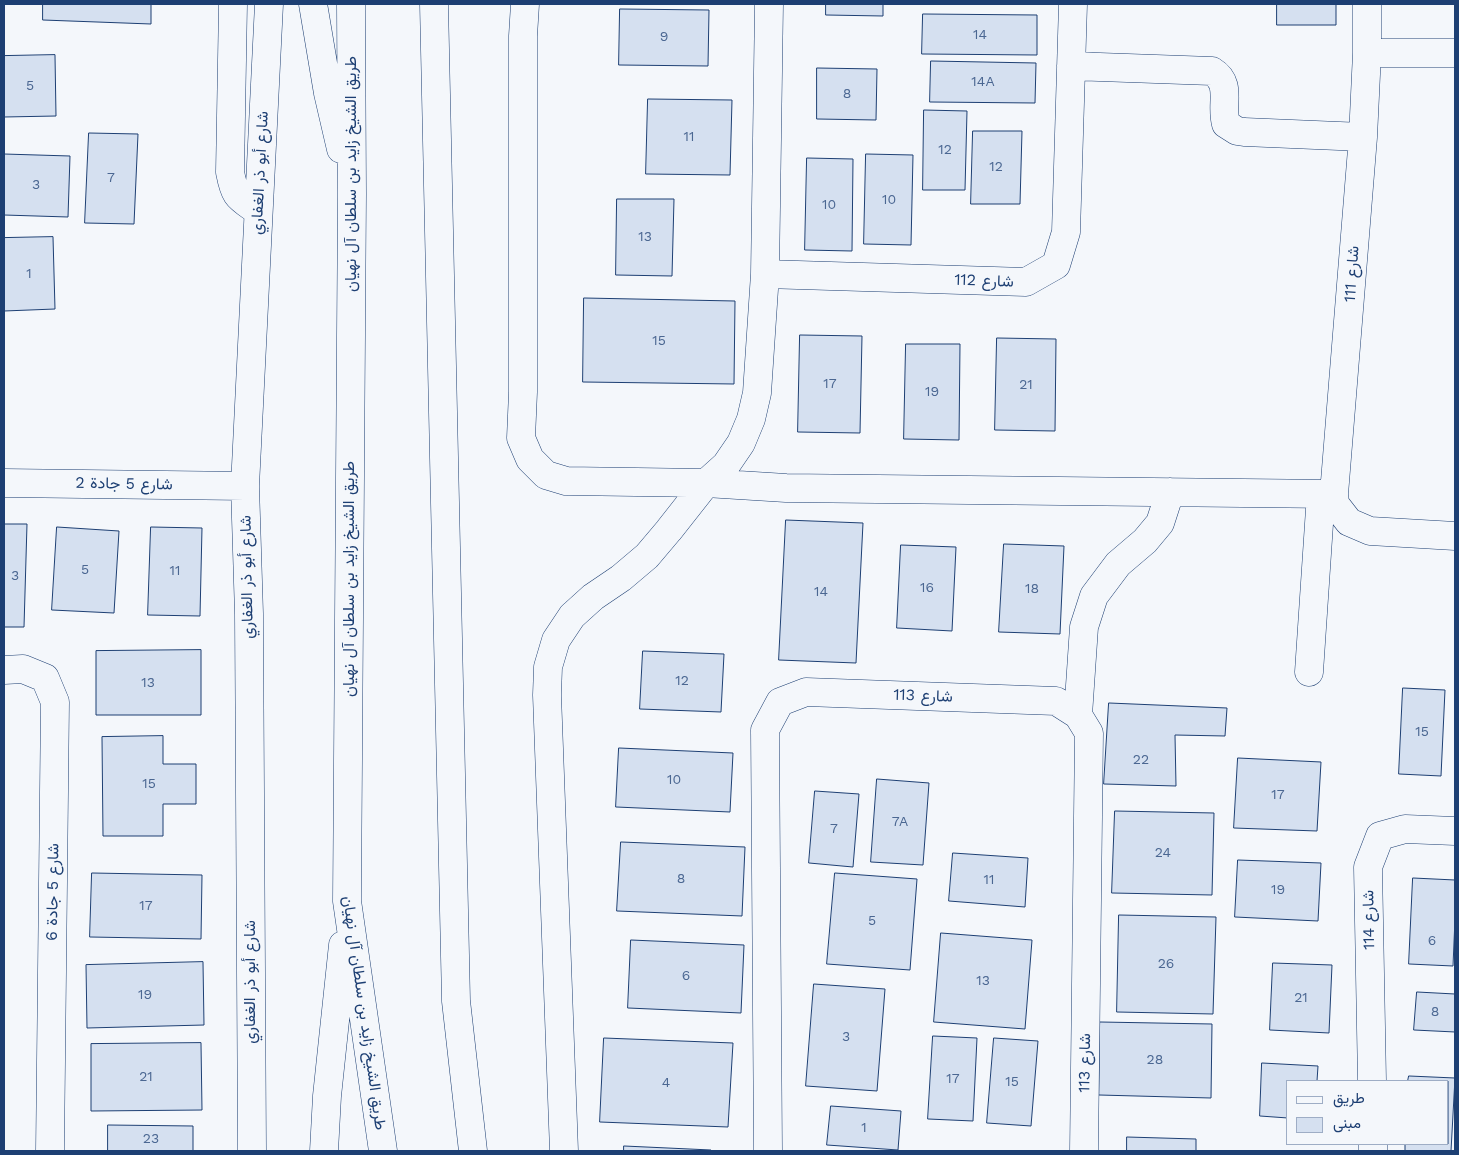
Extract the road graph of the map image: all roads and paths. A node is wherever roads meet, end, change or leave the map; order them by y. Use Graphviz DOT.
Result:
graph roads {
  1 [pos="233,4"];
  2 [pos="268,4"];
  3 [pos="313,4"];
  4 [pos="351,4"];
  5 [pos="434,4"];
  6 [pos="446,4"];
  7 [pos="525,4"];
  8 [pos="769,4"];
  9 [pos="1073,4"];
  10 [pos="1367,4"];
  11 [pos="1366,52"];
  12 [pos="1455,53"];
  13 [pos="1071,66"];
  14 [pos="436,72"];
  15 [pos="1363,137"];
  16 [pos="352,194"];
  17 [pos="258,211"];
  18 [pos="765,274"];
  19 [pos="4,483"];
  20 [pos="706,483"];
  21 [pos="245,486"];
  22 [pos="1170,492"];
  23 [pos="1328,494"];
  24 [pos="1455,536"];
  25 [pos="4,670"];
  26 [pos="1309,672"];
  27 [pos="1078,715"];
  28 [pos="1455,831"];
  29 [pos="347,901"];
  30 [pos="456,1001"];
  31 [pos="1372,1080"];
  32 [pos="50,1151"];
  33 [pos="252,1151"];
  34 [pos="324,1151"];
  35 [pos="383,1151"];
  36 [pos="473,1151"];
  37 [pos="491,1151"];
  38 [pos="564,1151"];
  39 [pos="768,1151"];
  40 [pos="1084,1151"];
  1 -- 17 [label="main road"];
  2 -- 17 [label="main road, شارع أبو ذر الغفاري"];
  3 -- 16 [label="main road"];
  4 -- 16 [label="main road, طريق الشيخ زايد بن سلطان آل نهيان"];
  5 -- 14 [label="main road"];
  6 -- 14 [label="main road"];
  7 -- 20 [label="main road"];
  8 -- 18 [label="main road"];
  9 -- 13 [label="main road, شارع 112"];
  10 -- 11 [label="main road, شارع 111"];
  11 -- 12 [label="main road"];
  11 -- 15 [label="main road, شارع 111"];
  13 -- 15 [label="main road"];
  13 -- 18 [label="main road, شارع 112"];
  14 -- 30 [label="main road"];
  15 -- 23 [label="main road, شارع 111"];
  16 -- 29 [label="main road, طريق الشيخ زايد بن سلطان آل نهيان"];
  17 -- 21 [label="main road, شارع أبو ذر الغفاري"];
  18 -- 20 [label="main road"];
  19 -- 21 [label="main road, شارع 5 جادة 2"];
  20 -- 22 [label="main road"];
  20 -- 38 [label="main road"];
  21 -- 33 [label="main road, شارع أبو ذر الغفاري"];
  22 -- 23 [label="main road"];
  22 -- 27 [label="main road"];
  23 -- 24 [label="main road"];
  23 -- 26 [label="main road, شارع 111"];
  25 -- 32 [label="main road, شارع 5 جادة 6"];
  27 -- 39 [label="main road, شارع 113"];
  27 -- 40 [label="main road, شارع 113"];
  28 -- 31 [label="main road, شارع 114"];
  29 -- 34 [label="main road"];
  29 -- 35 [label="main road, طريق الشيخ زايد بن سلطان آل نهيان"];
  30 -- 36 [label="main road"];
  30 -- 37 [label="main road"];
}
